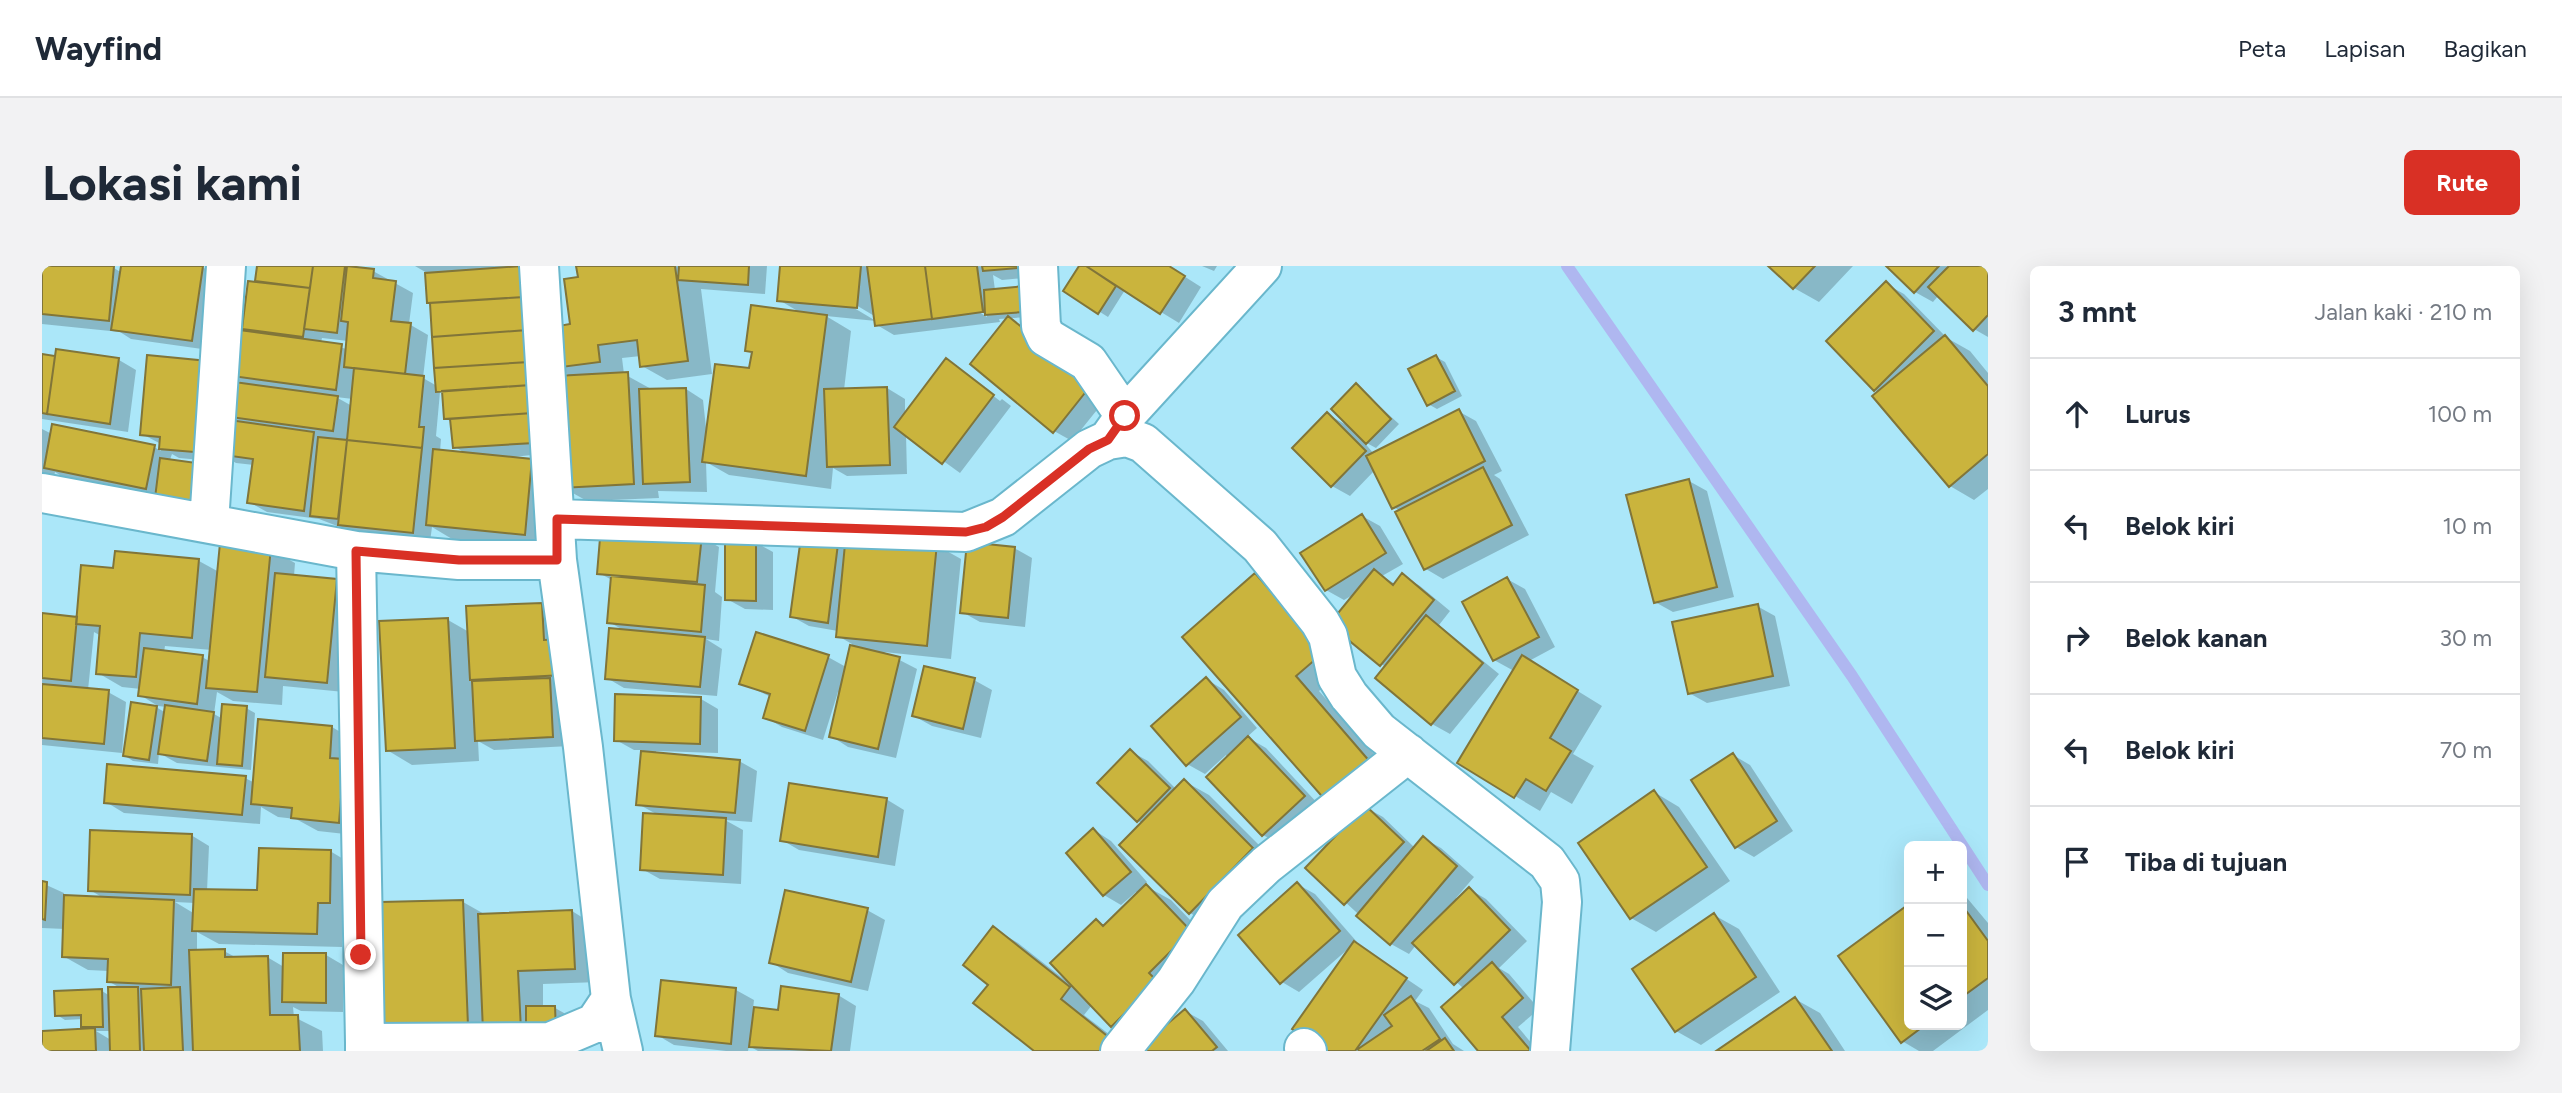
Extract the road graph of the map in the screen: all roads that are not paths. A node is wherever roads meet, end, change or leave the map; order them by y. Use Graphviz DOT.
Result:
graph roads {
  1 [pos="226,266"];
  2 [pos="539,266"];
  3 [pos="1038,266"];
  4 [pos="1262,266"];
  5 [pos="1117,428"];
  6 [pos="42,493"];
  7 [pos="557,519"];
  8 [pos="209,523"];
  9 [pos="356,551"];
  10 [pos="557,560"];
  11 [pos="1408,753"];
  12 [pos="611,999"];
  13 [pos="365,1047"];
  14 [pos="624,1051"];
  15 [pos="1120,1051"];
  16 [pos="1550,1051"];
  1 -- 8 [label="street"];
  2 -- 7 [label="street"];
  3 -- 5 [label="street"];
  4 -- 5 [label="street"];
  5 -- 7 [label="street"];
  5 -- 11 [label="street"];
  6 -- 8 [label="street"];
  7 -- 10 [label="street"];
  8 -- 9 [label="street"];
  9 -- 10 [label="street"];
  9 -- 13 [label="street"];
  10 -- 12 [label="street"];
  11 -- 15 [label="street"];
  11 -- 16 [label="street"];
  12 -- 13 [label="street"];
  12 -- 14 [label="street"];
}
